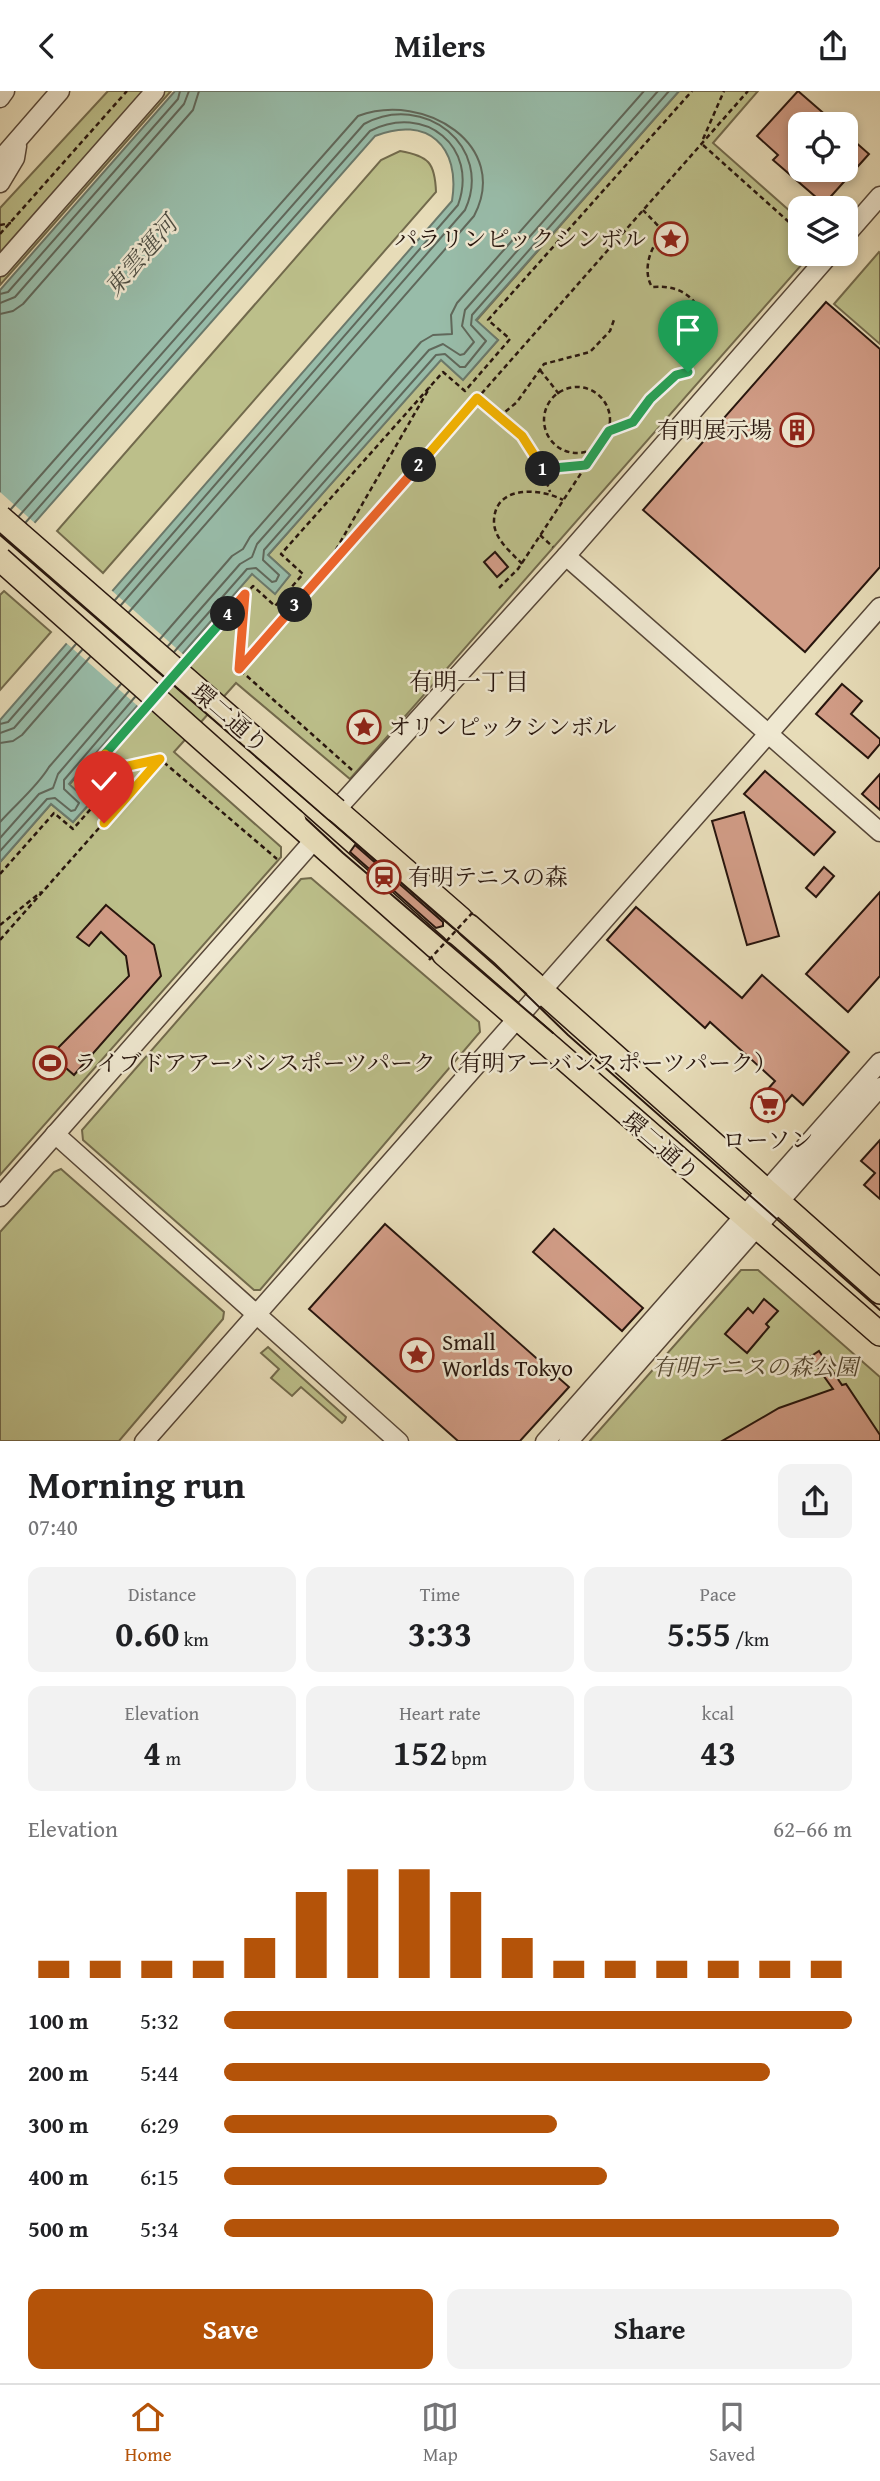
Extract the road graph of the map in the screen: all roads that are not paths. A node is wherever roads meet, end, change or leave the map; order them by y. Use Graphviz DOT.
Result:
graph roads {
  1 [pos="5,91"];
  2 [pos="60,91"];
  3 [pos="155,91"];
  4 [pos="0,98"];
  5 [pos="18,139"];
  6 [pos="0,148"];
  7 [pos="0,160"];
  8 [pos="0,183"];
  9 [pos="880,196"];
  10 [pos="858,221"];
  11 [pos="819,266"];
  12 [pos="0,267"];
  13 [pos="0,517"];
  14 [pos="560,553"];
  15 [pos="0,559"];
  16 [pos="880,607"];
  17 [pos="768,735"];
  18 [pos="336,810"];
  19 [pos="880,832"];
  20 [pos="315,839"];
  21 [pos="542,990"];
  22 [pos="516,1017"];
  23 [pos="880,1062"];
  24 [pos="880,1087"];
  25 [pos="55,1134"];
  26 [pos="773,1196"];
  27 [pos="0,1197"];
  28 [pos="749,1223"];
  29 [pos="877,1288"];
  30 [pos="256,1316"];
  31 [pos="880,1334"];
  32 [pos="144,1441"];
  33 [pos="399,1441"];
  34 [pos="545,1441"];
  35 [pos="568,1441"];
  1 -- 4 [label="street"];
  2 -- 5 [label="street"];
  3 -- 12 [label="street"];
  5 -- 6 [label="street"];
  5 -- 7 [label="street"];
  5 -- 8 [label="street"];
  9 -- 10 [label="street"];
  11 -- 14 [label="street"];
  13 -- 18 [label="main road, 環二通り, bridge"];
  14 -- 17 [label="street"];
  14 -- 18 [label="street"];
  15 -- 20 [label="main road, 環二通り, bridge"];
  16 -- 17 [label="street"];
  17 -- 19 [label="street"];
  17 -- 21 [label="street"];
  18 -- 21 [label="main road, 環二通り"];
  20 -- 22 [label="main road, 環二通り"];
  20 -- 25 [label="street"];
  21 -- 22 [label="street"];
  21 -- 26 [label="main road, 環二通り"];
  22 -- 28 [label="main road, 環二通り"];
  22 -- 30 [label="street"];
  23 -- 26 [label="street"];
  24 -- 26 [label="street"];
  25 -- 27 [label="street"];
  25 -- 30 [label="street"];
  26 -- 28 [label="street"];
  26 -- 29 [label="main road, 環二通り"];
  28 -- 31 [label="main road, 環二通り"];
  28 -- 34 [label="street"];
  28 -- 35 [label="street"];
  30 -- 32 [label="street"];
  30 -- 33 [label="street"];
}
